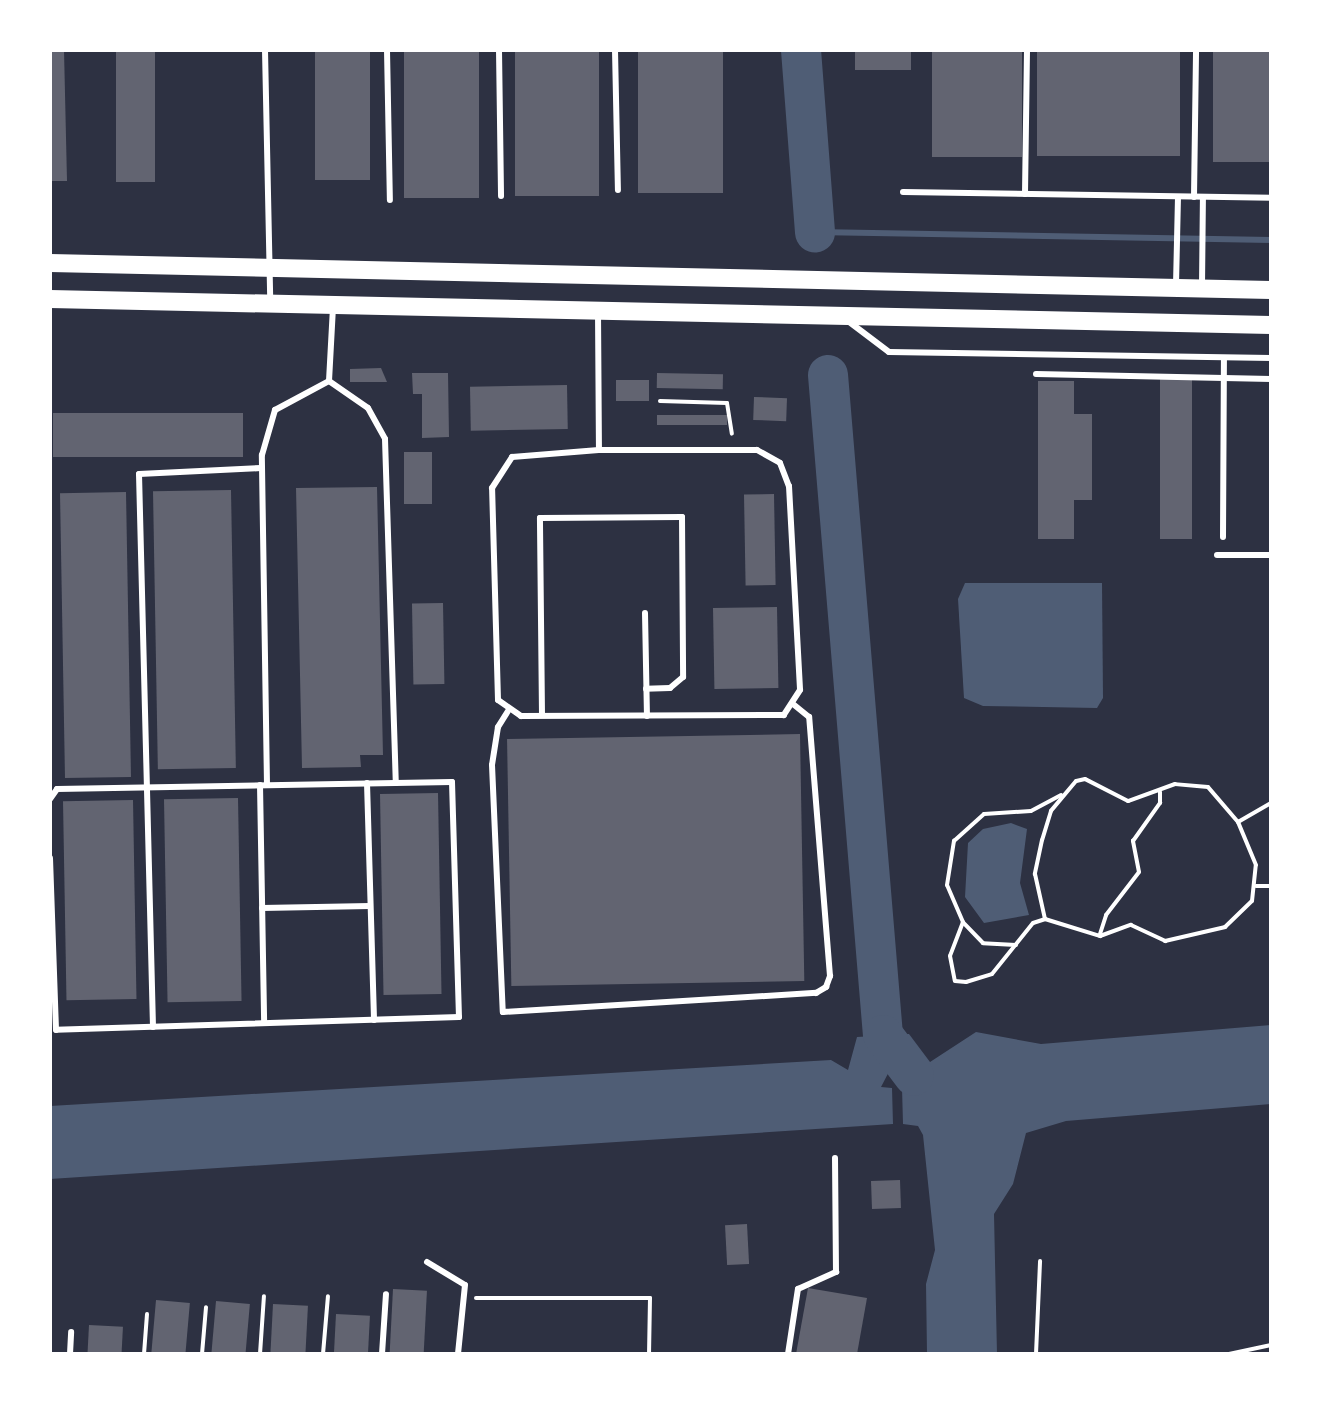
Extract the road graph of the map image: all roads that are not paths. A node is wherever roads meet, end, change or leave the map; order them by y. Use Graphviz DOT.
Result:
graph roads {
  1 [pos="265,50"];
  2 [pos="387,50"];
  3 [pos="499,50"];
  4 [pos="614,50"];
  5 [pos="1027,50"];
  6 [pos="1196,50"];
  7 [pos="618,190"];
  8 [pos="903,192"];
  9 [pos="1025,194"];
  10 [pos="501,196"];
  11 [pos="1178,197"];
  12 [pos="1198,197"];
  13 [pos="1271,198"];
  14 [pos="390,200"];
  15 [pos="50,262"];
  16 [pos="270,268"];
  17 [pos="1176,288"];
  18 [pos="1202,289"];
  19 [pos="1271,290"];
  20 [pos="50,299"];
  21 [pos="270,304"];
  22 [pos="333,305"];
  23 [pos="598,311"];
  24 [pos="842,316"];
  25 [pos="1271,325"];
  26 [pos="1224,358"];
  27 [pos="1271,358"];
  28 [pos="1036,374"];
  29 [pos="1224,378"];
  30 [pos="1271,378"];
  31 [pos="329,381"];
  32 [pos="599,450"];
  33 [pos="261,468"];
  34 [pos="1222,537"];
  35 [pos="1217,554"];
  36 [pos="1271,555"];
  37 [pos="645,614"];
  38 [pos="646,688"];
  39 [pos="794,705"];
  40 [pos="508,711"];
  41 [pos="542,716"];
  42 [pos="646,716"];
  43 [pos="396,783"];
  44 [pos="367,784"];
  45 [pos="263,785"];
  46 [pos="148,787"];
  47 [pos="50,799"];
  48 [pos="50,858"];
  49 [pos="370,906"];
  50 [pos="262,908"];
  51 [pos="374,1020"];
  52 [pos="264,1024"];
  53 [pos="153,1027"];
  54 [pos="836,1158"];
  55 [pos="428,1262"];
  56 [pos="386,1294"];
  57 [pos="71,1332"];
  58 [pos="70,1354"];
  59 [pos="382,1354"];
  60 [pos="458,1354"];
  61 [pos="788,1354"];
  1 -- 16 [label="lane"];
  2 -- 14 [label="lane"];
  3 -- 10 [label="lane"];
  4 -- 7 [label="lane"];
  5 -- 9 [label="lane"];
  6 -- 12 [label="lane"];
  8 -- 9 [label="lane"];
  9 -- 11 [label="lane"];
  11 -- 12 [label="lane"];
  11 -- 17 [label="lane"];
  12 -- 13 [label="lane"];
  12 -- 18 [label="lane"];
  15 -- 16 [label="main road"];
  16 -- 17 [label="main road"];
  16 -- 21 [label="lane"];
  17 -- 18 [label="main road"];
  18 -- 19 [label="main road"];
  20 -- 21 [label="main road"];
  21 -- 22 [label="main road"];
  22 -- 23 [label="main road"];
  22 -- 31 [label="lane"];
  23 -- 24 [label="main road"];
  23 -- 32 [label="lane"];
  24 -- 25 [label="main road"];
  24 -- 26 [label="lane"];
  26 -- 27 [label="lane"];
  26 -- 29 [label="lane"];
  28 -- 29 [label="lane"];
  29 -- 30 [label="lane"];
  29 -- 34 [label="lane"];
  31 -- 33 [label="lane"];
  31 -- 43 [label="lane"];
  32 -- 39 [label="lane"];
  32 -- 40 [label="lane"];
  33 -- 45 [label="lane"];
  33 -- 46 [label="lane"];
  35 -- 36 [label="lane"];
  37 -- 38 [label="lane"];
  38 -- 41 [label="lane"];
  38 -- 42 [label="lane"];
  39 -- 40 [label="lane"];
  39 -- 42 [label="lane"];
  40 -- 41 [label="lane"];
  41 -- 42 [label="lane"];
  43 -- 44 [label="lane"];
  43 -- 51 [label="lane"];
  44 -- 45 [label="lane"];
  44 -- 49 [label="lane"];
  45 -- 46 [label="lane"];
  45 -- 50 [label="lane"];
  46 -- 47 [label="lane"];
  46 -- 53 [label="lane"];
  48 -- 53 [label="lane"];
  49 -- 50 [label="lane"];
  49 -- 51 [label="lane"];
  50 -- 52 [label="lane"];
  51 -- 52 [label="lane"];
  52 -- 53 [label="lane"];
  54 -- 61 [label="lane"];
  55 -- 60 [label="lane"];
  56 -- 59 [label="lane"];
  57 -- 58 [label="lane"];
}
